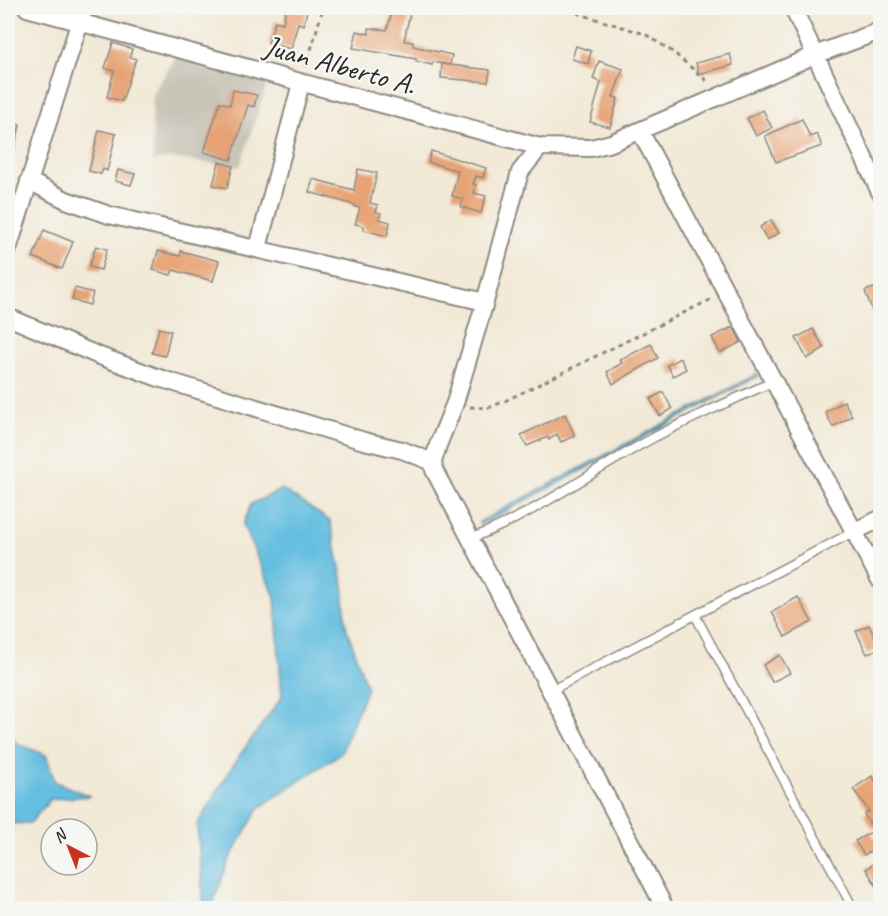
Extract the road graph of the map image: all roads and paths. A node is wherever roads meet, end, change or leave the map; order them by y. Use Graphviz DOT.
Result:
graph roads {
  1 [pos="27,8"];
  2 [pos="323,8"];
  3 [pos="560,8"];
  4 [pos="793,8"];
  5 [pos="82,14"];
  6 [pos="880,31"];
  7 [pos="815,55"];
  8 [pos="301,83"];
  9 [pos="720,96"];
  10 [pos="640,131"];
  11 [pos="540,147"];
  12 [pos="28,181"];
  13 [pos="880,192"];
  14 [pos="258,248"];
  15 [pos="8,249"];
  16 [pos="727,292"];
  17 [pos="485,302"];
  18 [pos="8,317"];
  19 [pos="774,381"];
  20 [pos="455,403"];
  21 [pos="433,462"];
  22 [pos="880,519"];
  23 [pos="855,531"];
  24 [pos="470,539"];
  25 [pos="880,580"];
  26 [pos="695,615"];
  27 [pos="550,691"];
  28 [pos="880,899"];
  29 [pos="665,909"];
  30 [pos="853,909"];
  31 [pos="865,909"];
  1 -- 5 [label="street, Juan Alberto A."];
  2 -- 8 [label="path"];
  3 -- 9 [label="path"];
  4 -- 7 [label="street"];
  5 -- 8 [label="street, Juan Alberto A."];
  5 -- 12 [label="street"];
  6 -- 7 [label="street, Juan Alberto A."];
  7 -- 9 [label="street, Juan Alberto A."];
  7 -- 13 [label="street"];
  8 -- 11 [label="street, Juan Alberto A."];
  8 -- 14 [label="street"];
  9 -- 10 [label="street, Juan Alberto A."];
  10 -- 11 [label="street, Juan Alberto A."];
  10 -- 16 [label="street"];
  11 -- 17 [label="street"];
  12 -- 14 [label="street"];
  12 -- 15 [label="street"];
  14 -- 17 [label="street"];
  16 -- 19 [label="street"];
  16 -- 20 [label="path"];
  17 -- 20 [label="street"];
  18 -- 21 [label="street"];
  19 -- 23 [label="street"];
  19 -- 24 [label="lane"];
  20 -- 21 [label="street"];
  21 -- 24 [label="street"];
  22 -- 23 [label="street"];
  23 -- 25 [label="street"];
  23 -- 26 [label="lane"];
  24 -- 27 [label="street"];
  26 -- 27 [label="lane"];
  26 -- 30 [label="lane"];
  27 -- 29 [label="street"];
  28 -- 31 [label="path"];
}
